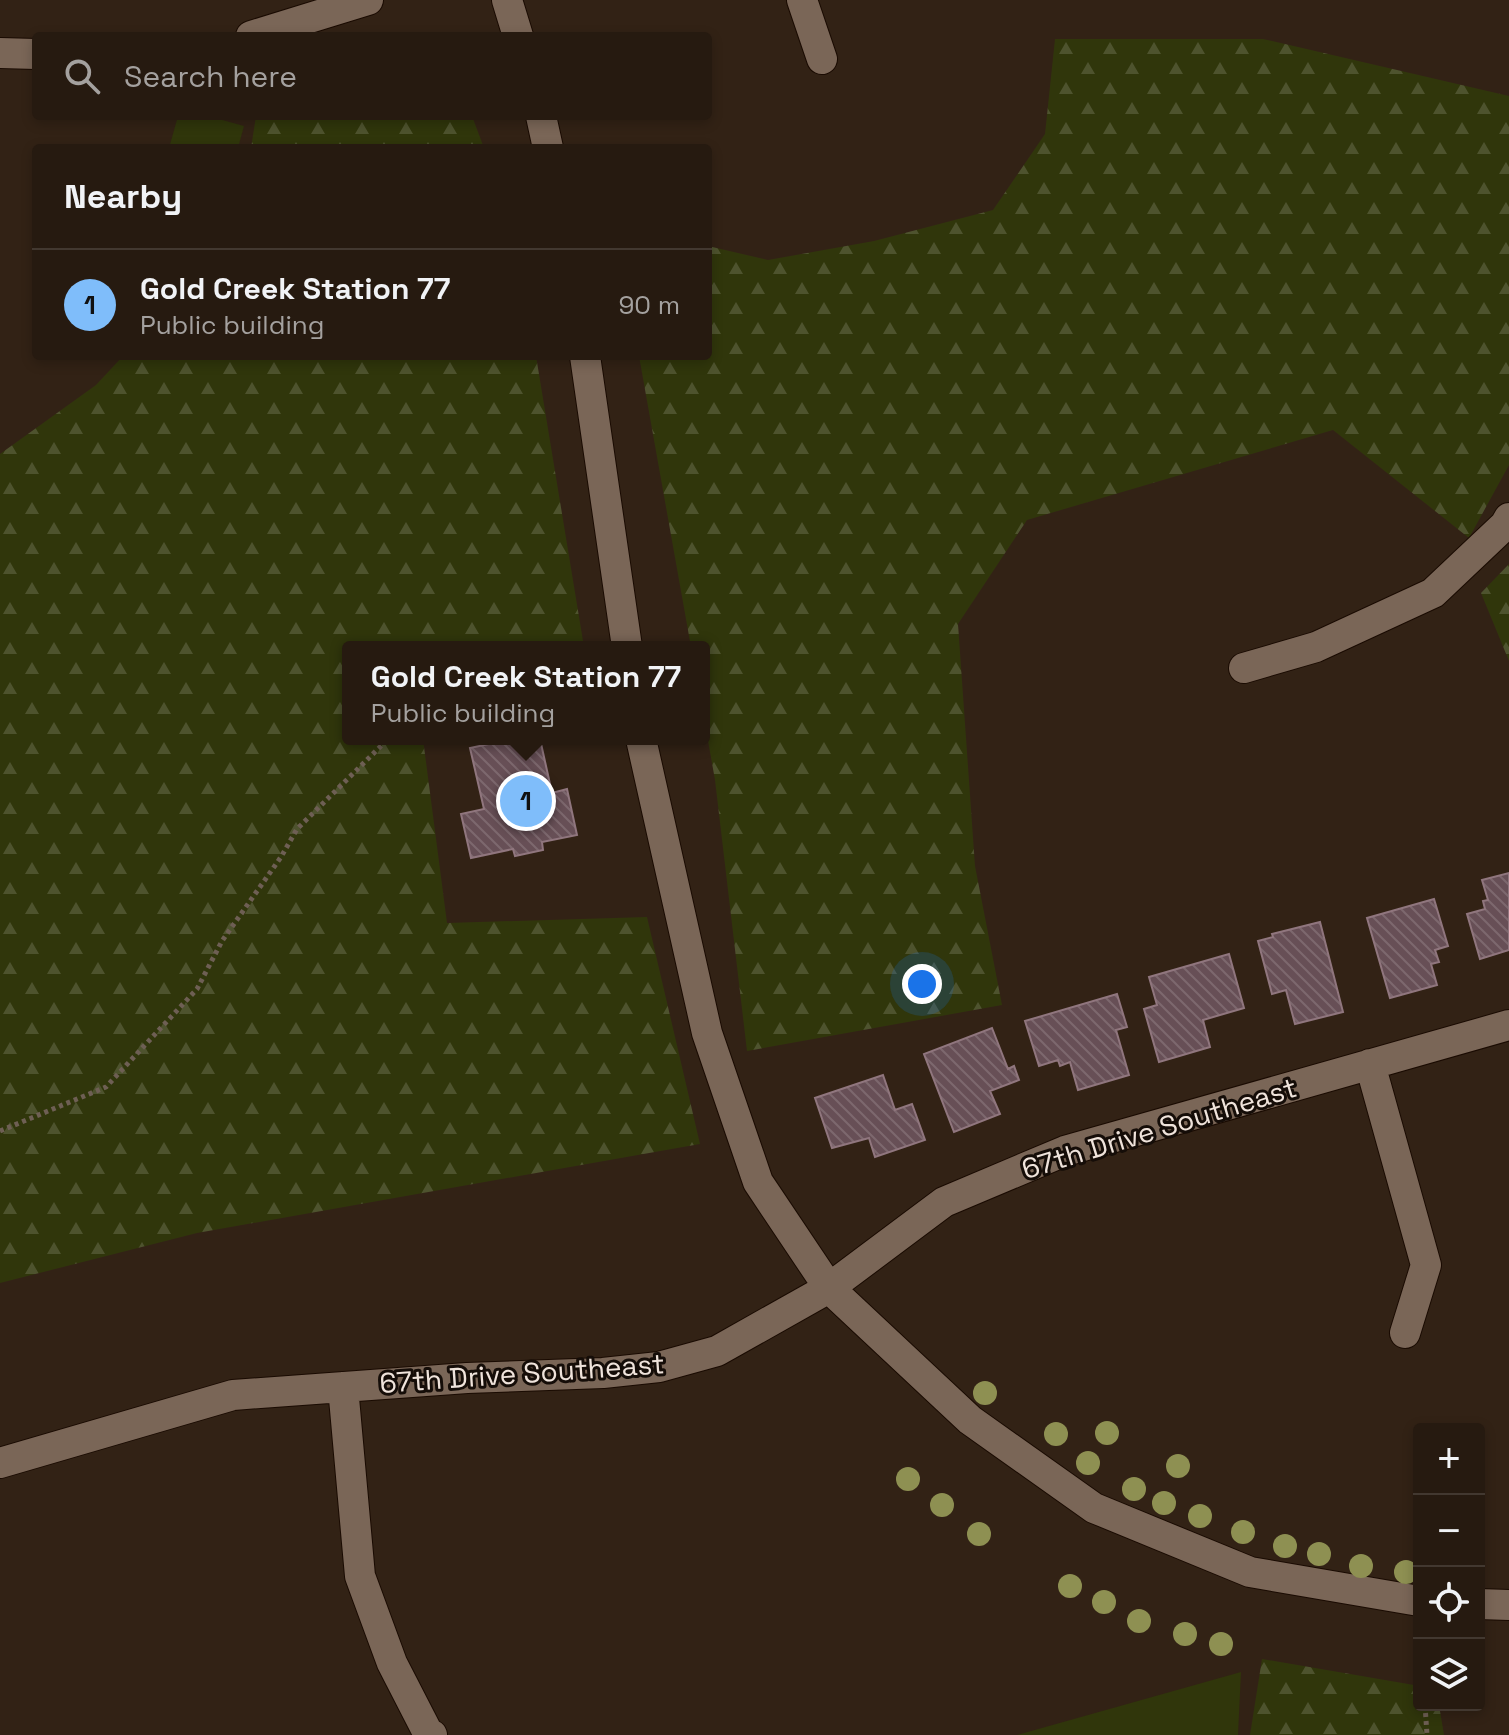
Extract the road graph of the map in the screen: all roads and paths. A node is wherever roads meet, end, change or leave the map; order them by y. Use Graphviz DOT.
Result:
graph roads {
  1 [pos="368,0"];
  2 [pos="507,0"];
  3 [pos="802,0"];
  4 [pos="264,32"];
  5 [pos="517,32"];
  6 [pos="0,53"];
  7 [pos="32,54"];
  8 [pos="822,59"];
  9 [pos="542,120"];
  10 [pos="547,144"];
  11 [pos="586,360"];
  12 [pos="1509,518"];
  13 [pos="626,641"];
  14 [pos="1244,668"];
  15 [pos="382,745"];
  16 [pos="642,745"];
  17 [pos="1509,1025"];
  18 [pos="1370,1064"];
  19 [pos="0,1131"];
  20 [pos="829,1288"];
  21 [pos="1405,1333"];
  22 [pos="343,1387"];
  23 [pos="0,1463"];
  24 [pos="1413,1600"];
  25 [pos="1485,1604"];
  26 [pos="1509,1605"];
  27 [pos="1425,1711"];
  28 [pos="429,1734"];
  29 [pos="1427,1735"];
  1 -- 4 [label="street"];
  2 -- 5 [label="street"];
  3 -- 8 [label="street"];
  6 -- 7 [label="street"];
  9 -- 10 [label="street"];
  11 -- 13 [label="street"];
  12 -- 14 [label="street"];
  15 -- 19 [label="path"];
  16 -- 20 [label="street"];
  17 -- 18 [label="street, 67th Drive Southeast"];
  18 -- 20 [label="street, 67th Drive Southeast"];
  18 -- 21 [label="street"];
  20 -- 22 [label="street, 67th Drive Southeast"];
  20 -- 24 [label="street"];
  22 -- 23 [label="street, 67th Drive Southeast"];
  22 -- 28 [label="street"];
  25 -- 26 [label="street"];
  27 -- 29 [label="path"];
}
